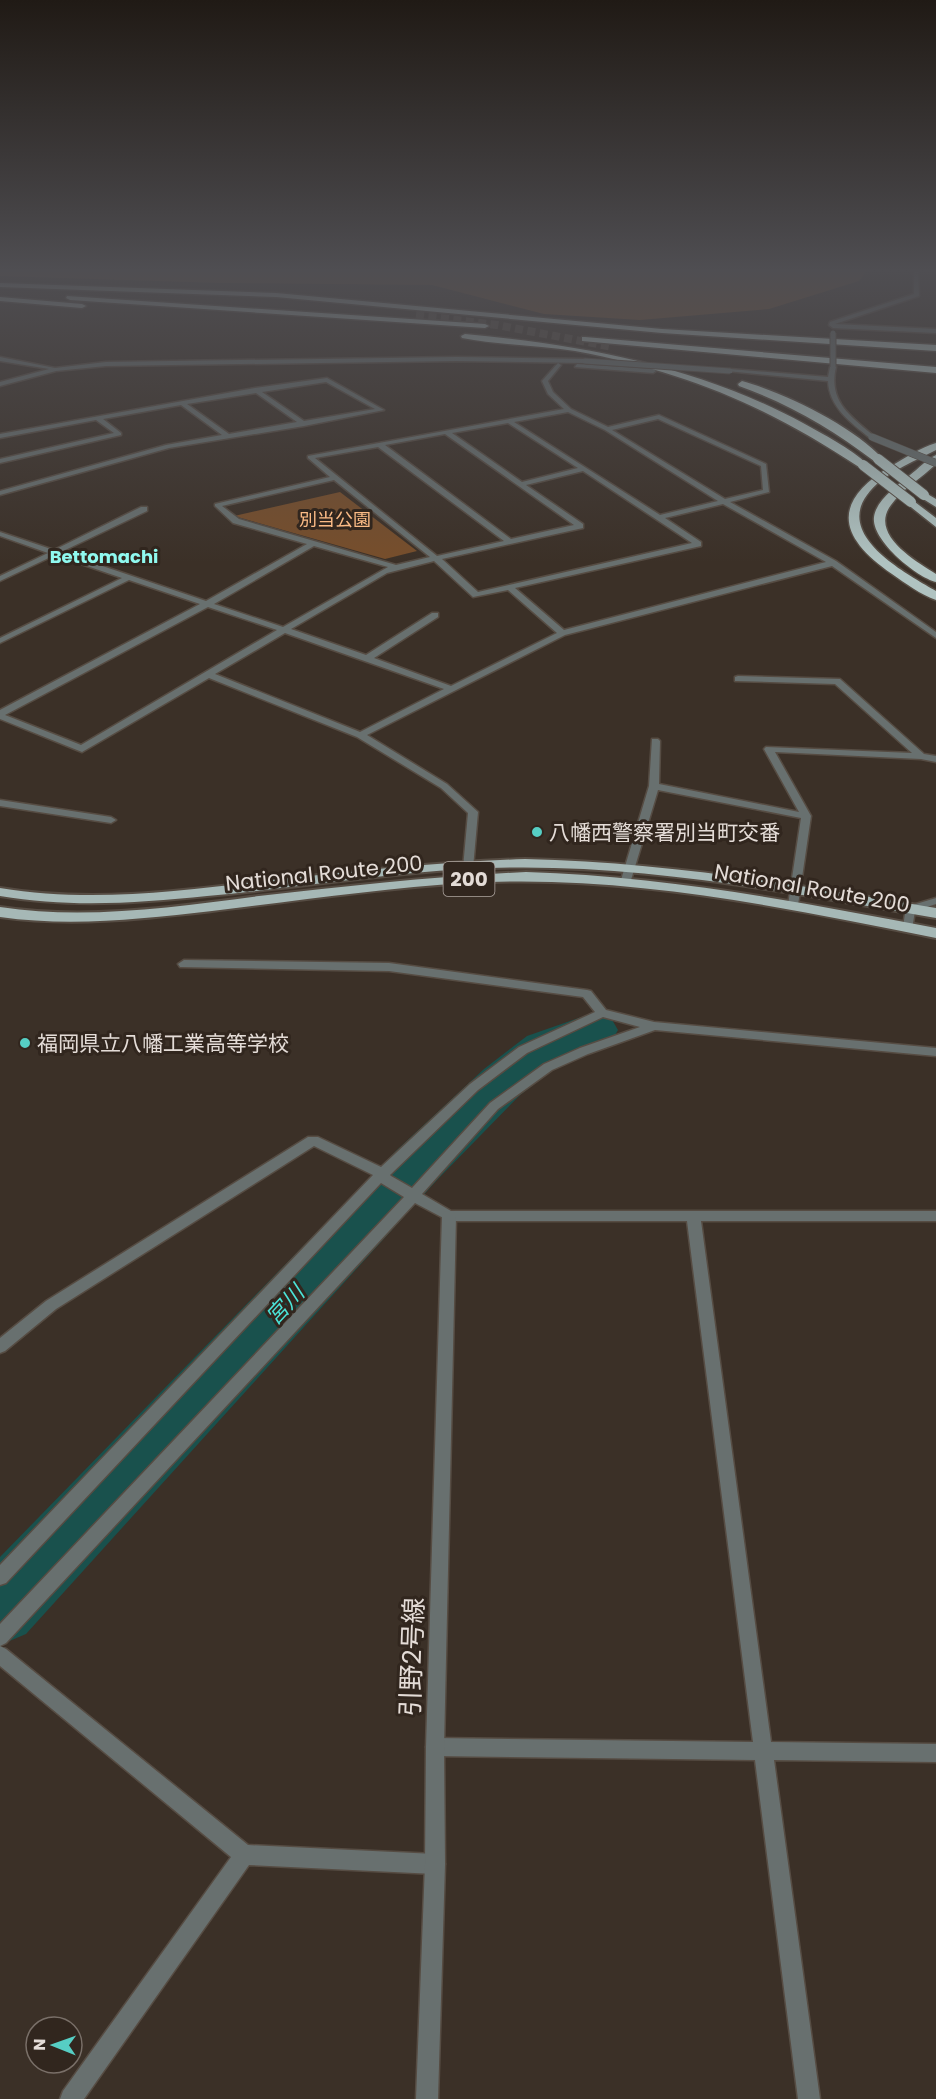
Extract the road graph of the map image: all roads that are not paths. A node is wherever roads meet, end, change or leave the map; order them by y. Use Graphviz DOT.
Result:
graph roads {
  1 [pos="45,367"];
  2 [pos="76,367"];
  3 [pos="556,367"];
  4 [pos="598,367"];
  5 [pos="653,367"];
  6 [pos="671,367"];
  7 [pos="683,367"];
  8 [pos="833,367"];
  9 [pos="901,367"];
  10 [pos="56,369"];
  11 [pos="936,370"];
  12 [pos="653,371"];
  13 [pos="40,372"];
  14 [pos="0,378"];
  15 [pos="828,379"];
  16 [pos="0,384"];
  17 [pos="255,390"];
  18 [pos="182,403"];
  19 [pos="569,410"];
  20 [pos="97,418"];
  21 [pos="510,422"];
  22 [pos="304,424"];
  23 [pos="606,429"];
  24 [pos="446,432"];
  25 [pos="0,436"];
  26 [pos="228,436"];
  27 [pos="379,444"];
  28 [pos="936,446"];
  29 [pos="936,458"];
  30 [pos="0,461"];
  31 [pos="936,464"];
  32 [pos="584,469"];
  33 [pos="334,478"];
  34 [pos="522,484"];
  35 [pos="0,493"];
  36 [pos="725,502"];
  37 [pos="936,504"];
  38 [pos="144,508"];
  39 [pos="659,517"];
  40 [pos="936,524"];
  41 [pos="0,535"];
  42 [pos="509,541"];
  43 [pos="314,543"];
  44 [pos="56,553"];
  45 [pos="437,559"];
  46 [pos="833,563"];
  47 [pos="396,567"];
  48 [pos="127,578"];
  49 [pos="0,579"];
  50 [pos="936,579"];
  51 [pos="509,587"];
  52 [pos="936,596"];
  53 [pos="207,604"];
  54 [pos="435,615"];
  55 [pos="284,630"];
  56 [pos="562,633"];
  57 [pos="936,636"];
  58 [pos="0,642"];
  59 [pos="367,658"];
  60 [pos="210,675"];
  61 [pos="738,679"];
  62 [pos="452,689"];
  63 [pos="0,715"];
  64 [pos="360,735"];
  65 [pos="655,741"];
  66 [pos="921,756"];
  67 [pos="936,759"];
  68 [pos="654,786"];
  69 [pos="0,803"];
  70 [pos="806,816"];
  71 [pos="111,820"];
  72 [pos="467,872"];
  73 [pos="627,873"];
  74 [pos="795,890"];
  75 [pos="0,892"];
  76 [pos="936,902"];
  77 [pos="793,905"];
  78 [pos="910,909"];
  79 [pos="0,912"];
  80 [pos="936,913"];
  81 [pos="908,927"];
  82 [pos="936,933"];
  83 [pos="184,964"];
  84 [pos="602,1013"];
  85 [pos="654,1026"];
  86 [pos="936,1052"];
  87 [pos="384,1177"];
  88 [pos="411,1193"];
  89 [pos="693,1215"];
  90 [pos="449,1216"];
  91 [pos="936,1216"];
  92 [pos="0,1347"];
  93 [pos="0,1577"];
  94 [pos="0,1637"];
  95 [pos="0,1655"];
  96 [pos="435,1747"];
  97 [pos="762,1752"];
  98 [pos="936,1753"];
  99 [pos="244,1855"];
  100 [pos="435,1864"];
  101 [pos="71,2099"];
  102 [pos="427,2099"];
  103 [pos="809,2099"];
  1 -- 10 [label="street"];
  2 -- 10 [label="street"];
  3 -- 19 [label="street"];
  4 -- 12 [label="street"];
  5 -- 40 [label="highway, bridge"];
  6 -- 15 [label="street, bridge"];
  7 -- 37 [label="highway, bridge"];
  8 -- 15 [label="street, bridge"];
  9 -- 11 [label="highway"];
  10 -- 13 [label="street"];
  13 -- 14 [label="street"];
  13 -- 16 [label="street"];
  15 -- 31 [label="street, bridge"];
  17 -- 18 [label="street"];
  17 -- 22 [label="street"];
  17 -- 22 [label="street"];
  18 -- 20 [label="street"];
  18 -- 26 [label="street"];
  19 -- 21 [label="street"];
  19 -- 23 [label="street"];
  20 -- 25 [label="street"];
  20 -- 30 [label="street"];
  21 -- 24 [label="street"];
  21 -- 32 [label="street"];
  22 -- 26 [label="street"];
  23 -- 36 [label="street"];
  23 -- 36 [label="street"];
  24 -- 27 [label="street"];
  24 -- 34 [label="street"];
  26 -- 35 [label="street"];
  27 -- 33 [label="street"];
  27 -- 42 [label="street"];
  28 -- 52 [label="highway"];
  29 -- 50 [label="highway"];
  32 -- 34 [label="street"];
  32 -- 39 [label="street"];
  33 -- 43 [label="street"];
  33 -- 45 [label="street"];
  34 -- 42 [label="street"];
  36 -- 39 [label="street"];
  36 -- 46 [label="street"];
  38 -- 44 [label="street"];
  39 -- 51 [label="street"];
  41 -- 44 [label="street"];
  42 -- 45 [label="street"];
  43 -- 47 [label="street"];
  43 -- 53 [label="street"];
  44 -- 48 [label="street"];
  44 -- 49 [label="street"];
  45 -- 47 [label="street"];
  45 -- 51 [label="street"];
  46 -- 56 [label="street"];
  46 -- 57 [label="street"];
  47 -- 55 [label="street"];
  48 -- 53 [label="street"];
  48 -- 58 [label="street"];
  51 -- 56 [label="street"];
  53 -- 55 [label="street"];
  53 -- 63 [label="street"];
  54 -- 59 [label="street"];
  55 -- 59 [label="street"];
  55 -- 60 [label="street"];
  56 -- 62 [label="street"];
  59 -- 62 [label="street"];
  60 -- 63 [label="street"];
  60 -- 64 [label="street"];
  61 -- 66 [label="street"];
  62 -- 64 [label="street"];
  64 -- 72 [label="street"];
  65 -- 68 [label="street"];
  66 -- 67 [label="street"];
  66 -- 70 [label="street"];
  68 -- 70 [label="street"];
  68 -- 73 [label="street"];
  69 -- 71 [label="street"];
  70 -- 74 [label="street"];
  72 -- 73 [label="highway, National Route 200 / 200"];
  72 -- 75 [label="highway, National Route 200 / 200"];
  72 -- 79 [label="highway, National Route 200 / 200"];
  73 -- 74 [label="highway, National Route 200 / 200"];
  73 -- 77 [label="highway, National Route 200 / 200"];
  74 -- 77 [label="street"];
  74 -- 78 [label="highway, National Route 200 / 200"];
  76 -- 78 [label="street"];
  77 -- 81 [label="highway, National Route 200 / 200"];
  78 -- 80 [label="highway, National Route 200 / 200"];
  78 -- 81 [label="street"];
  81 -- 82 [label="highway, National Route 200 / 200"];
  83 -- 84 [label="street"];
  84 -- 85 [label="street"];
  84 -- 87 [label="street"];
  85 -- 86 [label="street"];
  85 -- 88 [label="street"];
  87 -- 88 [label="street"];
  87 -- 92 [label="street"];
  87 -- 93 [label="street"];
  88 -- 90 [label="street"];
  88 -- 94 [label="street"];
  89 -- 90 [label="street"];
  89 -- 91 [label="street"];
  89 -- 97 [label="street"];
  90 -- 96 [label="street, 引野2号線"];
  95 -- 99 [label="street"];
  96 -- 97 [label="street"];
  96 -- 100 [label="street, 引野2号線"];
  97 -- 98 [label="street"];
  97 -- 103 [label="street"];
  99 -- 100 [label="street"];
  99 -- 101 [label="street"];
  100 -- 102 [label="street, 引野2号線"];
}
